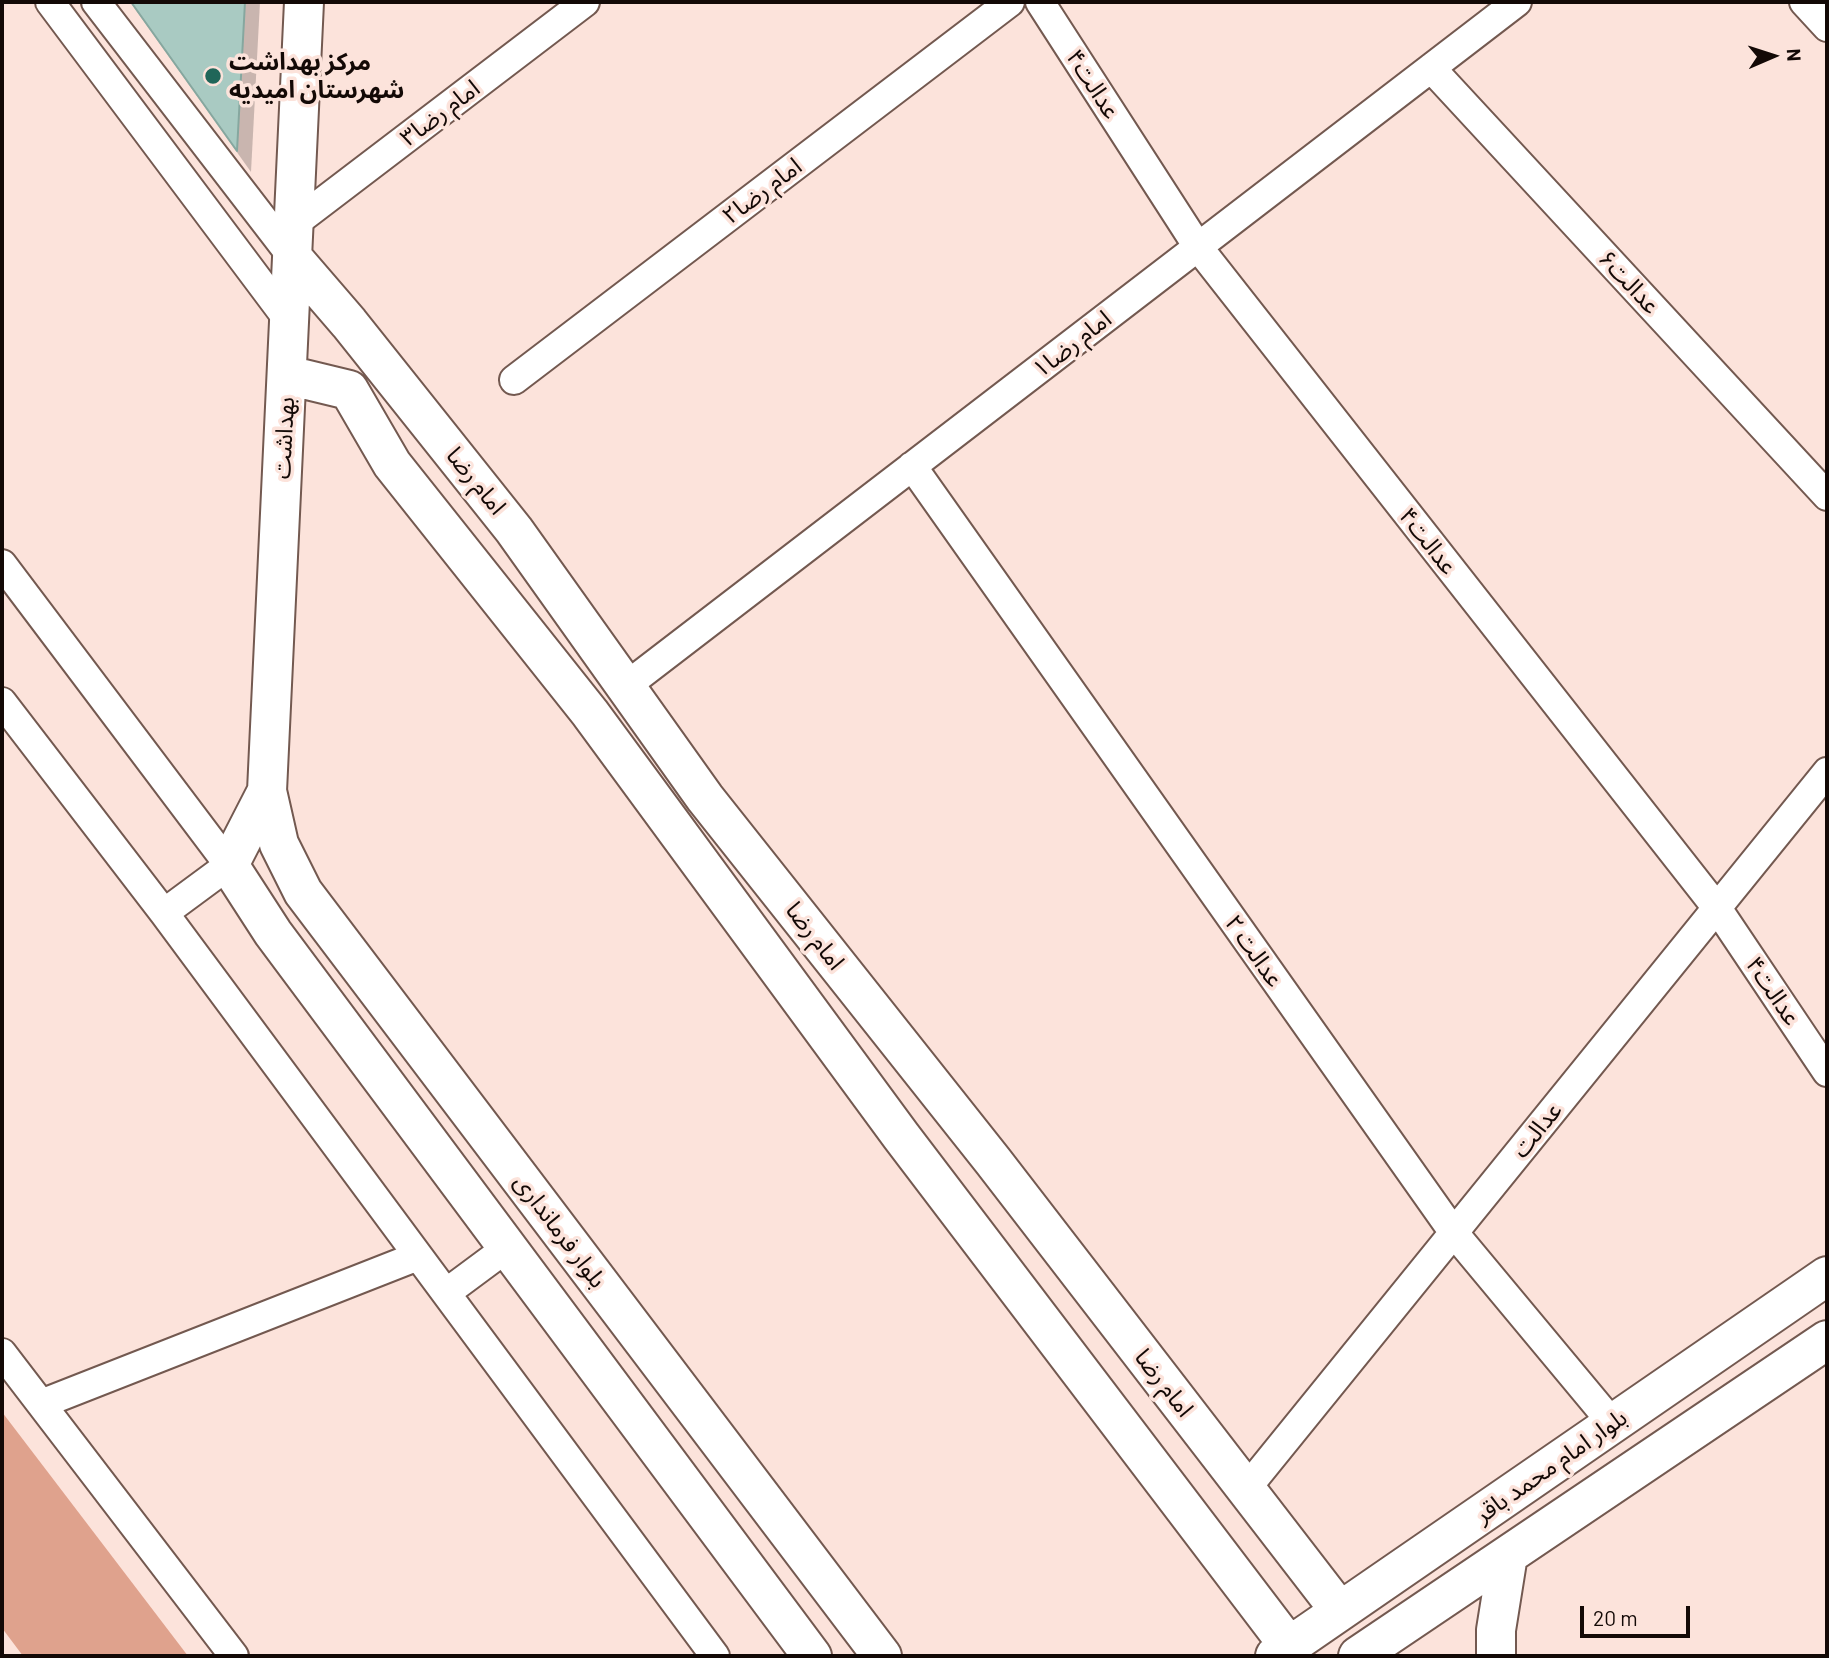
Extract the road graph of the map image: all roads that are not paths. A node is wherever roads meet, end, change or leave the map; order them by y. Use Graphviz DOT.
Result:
graph roads {
  1 [pos="50,2"];
  2 [pos="96,2"];
  3 [pos="585,2"];
  4 [pos="1010,2"];
  5 [pos="1040,2"];
  6 [pos="1517,2"];
  7 [pos="1804,2"];
  8 [pos="307,4"];
  9 [pos="1827,27"];
  10 [pos="1431,68"];
  11 [pos="294,241"];
  12 [pos="1198,247"];
  13 [pos="289,321"];
  14 [pos="287,375"];
  15 [pos="514,380"];
  16 [pos="912,466"];
  17 [pos="1827,496"];
  18 [pos="2,564"];
  19 [pos="626,686"];
  20 [pos="2,702"];
  21 [pos="1827,772"];
  22 [pos="267,791"];
  23 [pos="229,865"];
  24 [pos="1717,908"];
  25 [pos="164,913"];
  26 [pos="1827,1072"];
  27 [pos="1454,1233"];
  28 [pos="508,1247"];
  29 [pos="418,1256"];
  30 [pos="1827,1276"];
  31 [pos="446,1293"];
  32 [pos="1827,1340"];
  33 [pos="2,1353"];
  34 [pos="41,1404"];
  35 [pos="1613,1423"];
  36 [pos="1246,1489"];
  37 [pos="1508,1555"];
  38 [pos="1340,1612"];
  39 [pos="1282,1651"];
  40 [pos="1366,1654"];
  41 [pos="234,1656"];
  42 [pos="715,1656"];
  43 [pos="812,1656"];
  44 [pos="882,1656"];
  45 [pos="1496,1656"];
  1 -- 13 [label="street"];
  2 -- 11 [label="street"];
  3 -- 11 [label="street, امام رضا۳"];
  4 -- 15 [label="street, امام رضا۲"];
  5 -- 12 [label="street, عدالت۴"];
  6 -- 10 [label="street, امام رضا۱"];
  7 -- 9 [label="street"];
  8 -- 11 [label="street, بهداشت"];
  10 -- 12 [label="street, امام رضا۱"];
  10 -- 17 [label="street, عدالت۶"];
  11 -- 13 [label="street, بهداشت"];
  11 -- 19 [label="street, امام رضا"];
  12 -- 16 [label="street, امام رضا۱"];
  12 -- 24 [label="street, عدالت۴"];
  13 -- 14 [label="street, بهداشت"];
  14 -- 22 [label="street, بهداشت"];
  14 -- 39 [label="street, امام رضا"];
  16 -- 19 [label="street, امام رضا۱"];
  16 -- 27 [label="street, عدالت ۲"];
  18 -- 23 [label="street"];
  19 -- 36 [label="street, امام رضا"];
  20 -- 25 [label="street"];
  21 -- 24 [label="street, عدالت"];
  22 -- 23 [label="street, بهداشت"];
  22 -- 44 [label="street, بلوار فرمانداری"];
  23 -- 25 [label="street"];
  23 -- 28 [label="street"];
  24 -- 26 [label="street, عدالت۴"];
  24 -- 27 [label="street, عدالت"];
  25 -- 29 [label="street"];
  27 -- 35 [label="street, عدالت ۲"];
  27 -- 36 [label="street, عدالت"];
  28 -- 31 [label="street"];
  28 -- 43 [label="street"];
  29 -- 31 [label="street"];
  29 -- 34 [label="street"];
  30 -- 35 [label="street, بلوار امام محمد باقر"];
  31 -- 42 [label="street"];
  32 -- 37 [label="street, بلوار امام محمد باقر"];
  33 -- 34 [label="street"];
  34 -- 41 [label="street"];
  35 -- 38 [label="street, بلوار امام محمد باقر"];
  36 -- 38 [label="street, امام رضا"];
  37 -- 40 [label="street, بلوار امام محمد باقر"];
  37 -- 45 [label="street"];
  38 -- 39 [label="street, بلوار امام محمد باقر"];
}
